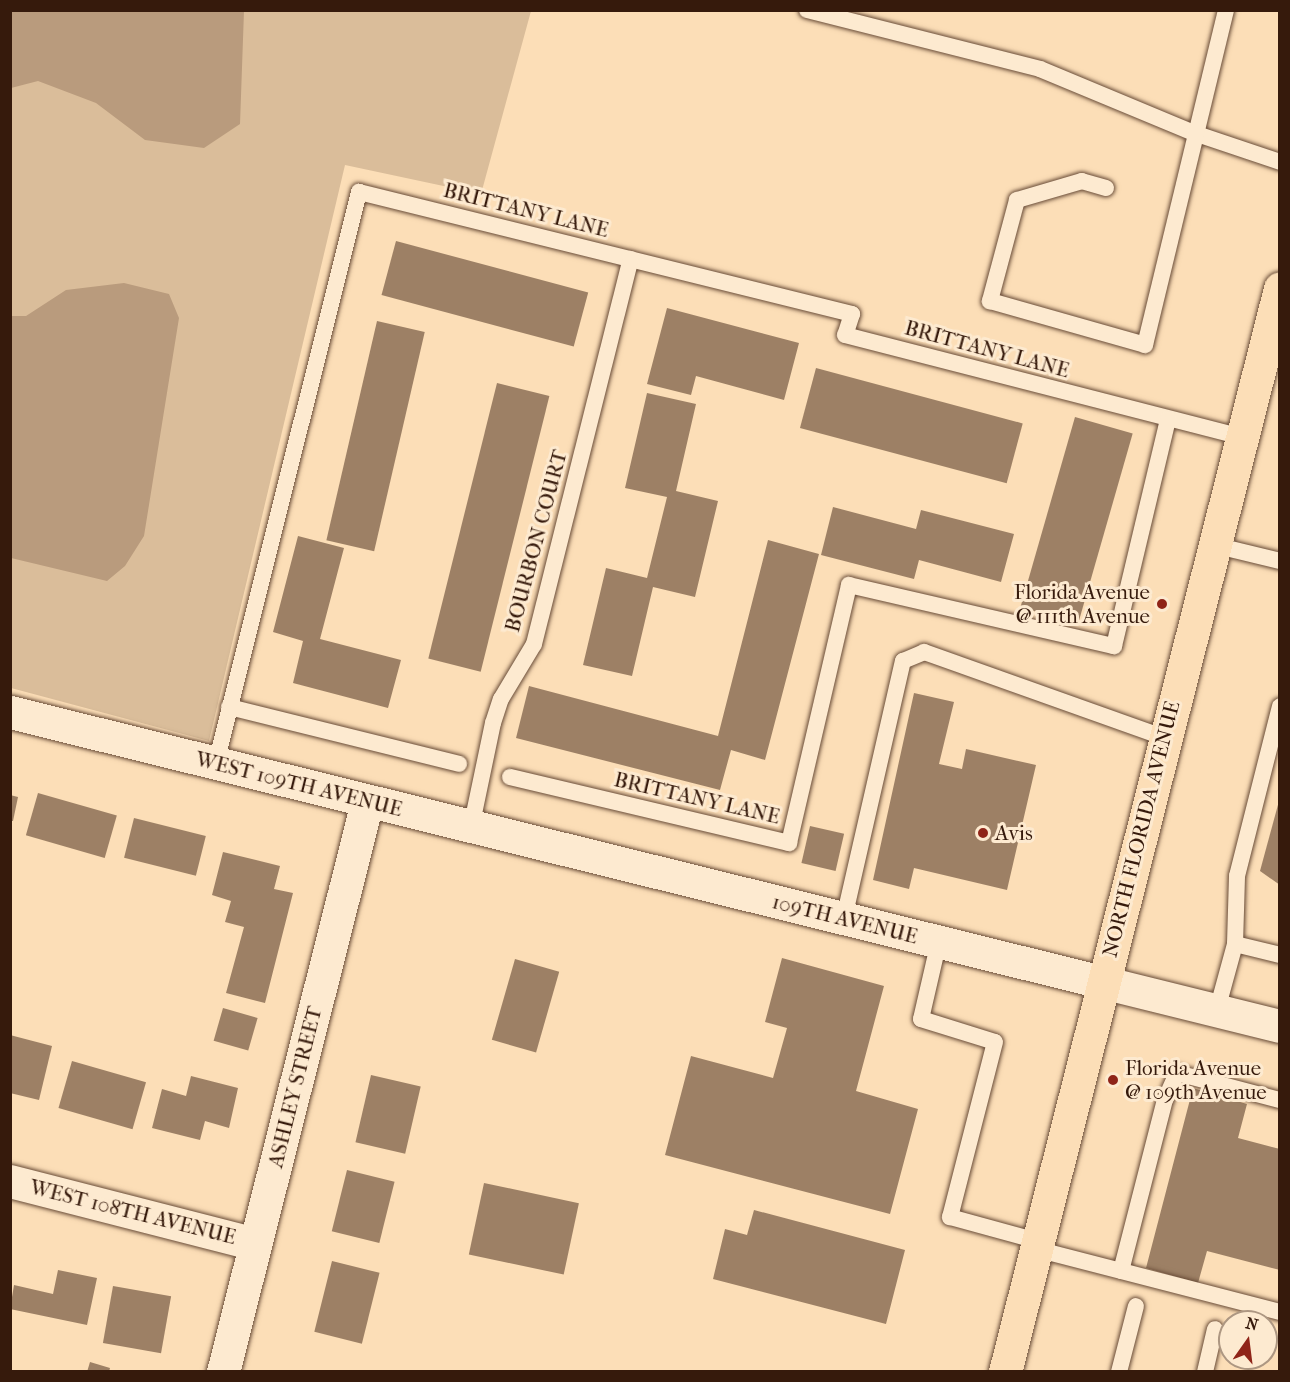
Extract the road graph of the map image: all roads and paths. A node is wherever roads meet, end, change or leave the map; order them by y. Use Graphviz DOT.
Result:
graph roads {
  1 [pos="807,10"];
  2 [pos="1226,10"];
  3 [pos="1194,133"];
  4 [pos="1280,162"];
  5 [pos="1106,188"];
  6 [pos="631,259"];
  7 [pos="1280,288"];
  8 [pos="1273,339"];
  9 [pos="1168,419"];
  10 [pos="1242,437"];
  11 [pos="1214,545"];
  12 [pos="1280,561"];
  13 [pos="1280,706"];
  14 [pos="229,707"];
  15 [pos="10,712"];
  16 [pos="1165,738"];
  17 [pos="216,763"];
  18 [pos="459,764"];
  19 [pos="510,777"];
  20 [pos="367,802"];
  21 [pos="471,828"];
  22 [pos="588,856"];
  23 [pos="844,918"];
  24 [pos="939,941"];
  25 [pos="1235,944"];
  26 [pos="1280,955"];
  27 [pos="1102,982"];
  28 [pos="1217,1010"];
  29 [pos="1280,1026"];
  30 [pos="1280,1100"];
  31 [pos="10,1180"];
  32 [pos="255,1244"];
  33 [pos="1037,1245"];
  34 [pos="1121,1271"];
  35 [pos="1136,1306"];
  36 [pos="1280,1312"];
  37 [pos="1215,1329"];
  38 [pos="223,1371"];
  39 [pos="1005,1371"];
  40 [pos="1119,1371"];
  41 [pos="1205,1371"];
  1 -- 3 [label="lane"];
  2 -- 3 [label="lane"];
  3 -- 4 [label="lane"];
  3 -- 5 [label="lane"];
  6 -- 9 [label="lane, BRITTANY LANE"];
  6 -- 14 [label="lane, BRITTANY LANE"];
  6 -- 21 [label="lane, BOURBON COURT"];
  7 -- 8 [label="main road, NORTH FLORIDA AVENUE"];
  8 -- 10 [label="main road, NORTH FLORIDA AVENUE"];
  9 -- 10 [label="lane, BRITTANY LANE"];
  9 -- 19 [label="lane, BRITTANY LANE"];
  10 -- 11 [label="main road, NORTH FLORIDA AVENUE"];
  11 -- 12 [label="lane"];
  11 -- 16 [label="main road, NORTH FLORIDA AVENUE"];
  13 -- 25 [label="lane"];
  14 -- 17 [label="lane, BRITTANY LANE"];
  14 -- 18 [label="lane"];
  15 -- 17 [label="street, WEST 109TH AVENUE"];
  16 -- 23 [label="lane"];
  16 -- 27 [label="main road, NORTH FLORIDA AVENUE"];
  17 -- 20 [label="street, WEST 109TH AVENUE"];
  20 -- 21 [label="street, WEST 109TH AVENUE"];
  20 -- 32 [label="street, ASHLEY STREET"];
  21 -- 22 [label="street, WEST 109TH AVENUE"];
  22 -- 23 [label="street, 109TH AVENUE"];
  23 -- 24 [label="street, 109TH AVENUE"];
  24 -- 27 [label="street, 109TH AVENUE"];
  24 -- 33 [label="lane"];
  25 -- 26 [label="lane"];
  25 -- 28 [label="lane"];
  27 -- 28 [label="street, 109TH AVENUE"];
  27 -- 33 [label="main road, NORTH FLORIDA AVENUE"];
  28 -- 29 [label="street, 109TH AVENUE"];
  30 -- 34 [label="lane"];
  31 -- 32 [label="street, WEST 108TH AVENUE"];
  32 -- 38 [label="street, ASHLEY STREET"];
  33 -- 34 [label="lane"];
  33 -- 39 [label="main road, NORTH FLORIDA AVENUE"];
  34 -- 36 [label="lane"];
  35 -- 40 [label="lane"];
  37 -- 41 [label="lane"];
}
